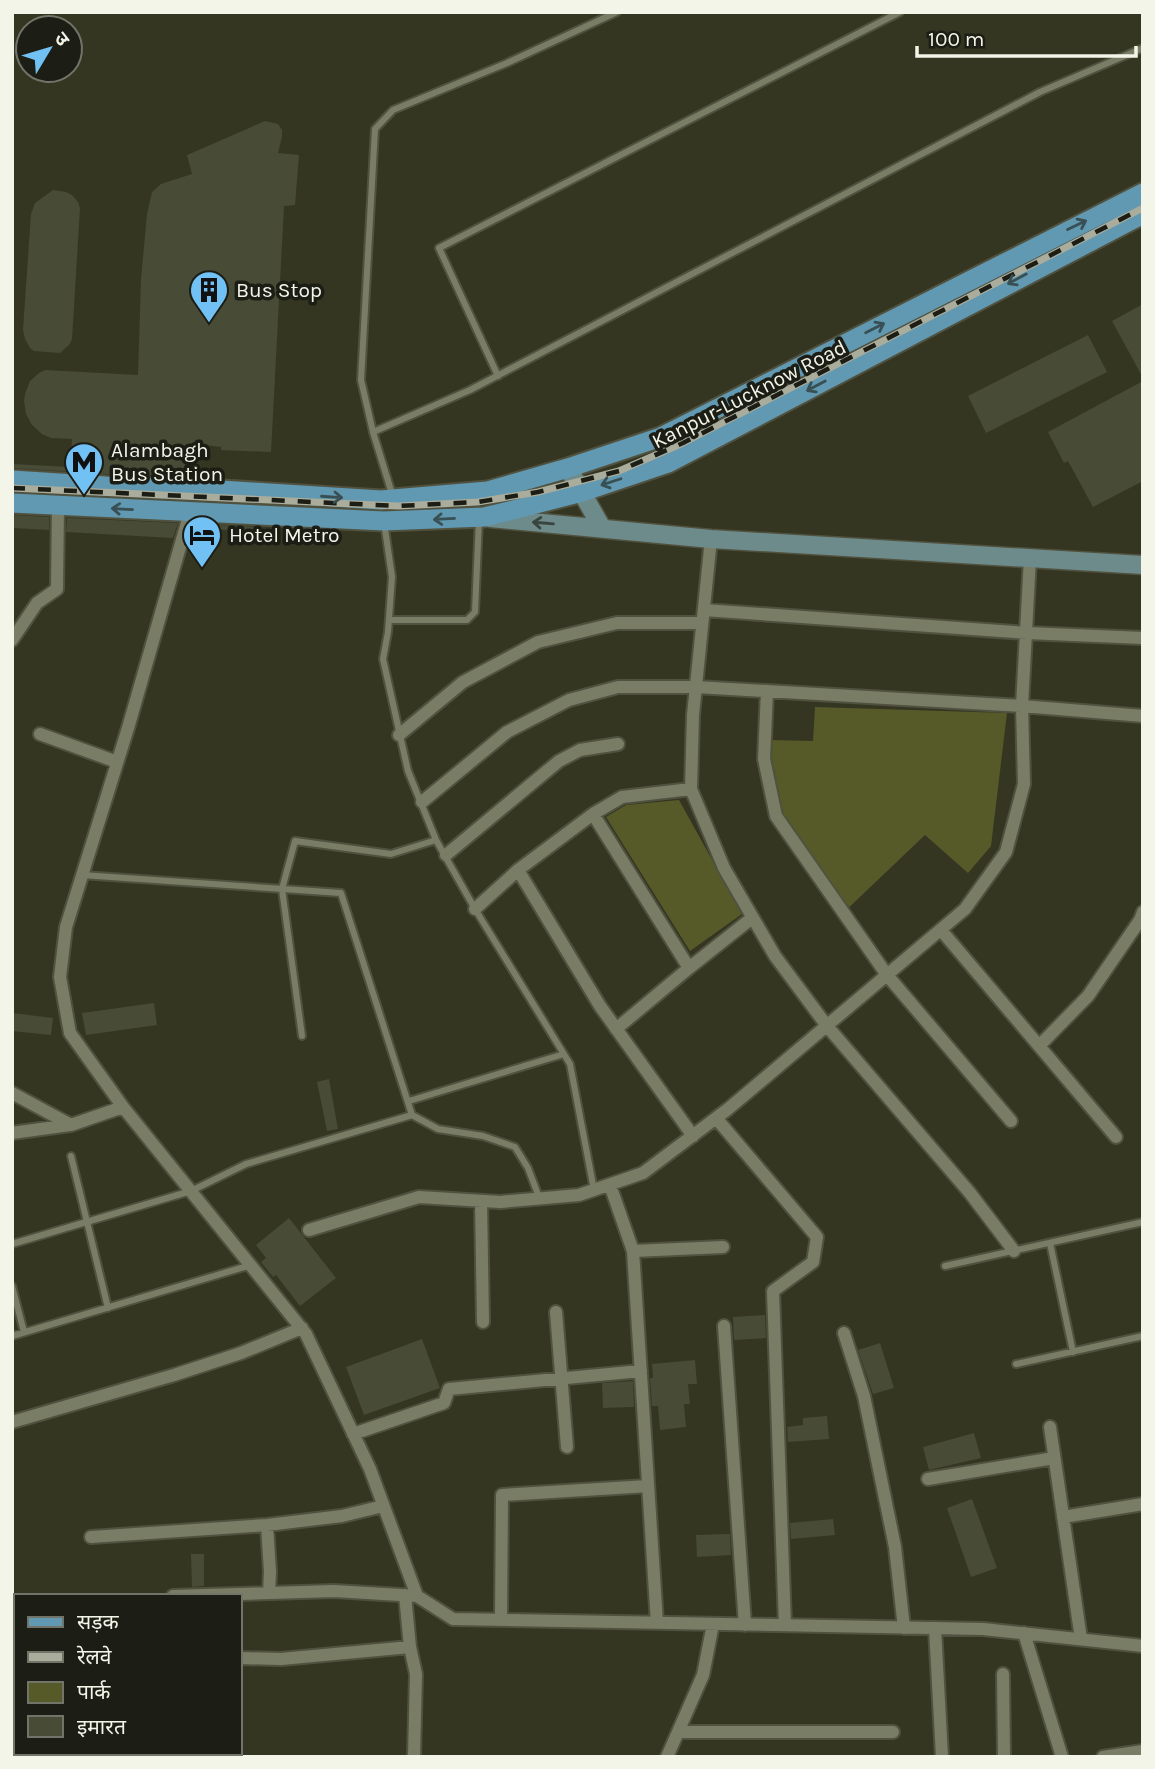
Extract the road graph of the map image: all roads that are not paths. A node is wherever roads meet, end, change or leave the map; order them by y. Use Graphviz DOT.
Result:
graph roads {
  1 [pos="617,12"];
  2 [pos="900,12"];
  3 [pos="1143,48"];
  4 [pos="1143,193"];
  5 [pos="1143,214"];
  6 [pos="498,376"];
  7 [pos="373,432"];
  8 [pos="568,468"];
  9 [pos="12,480"];
  10 [pos="582,492"];
  11 [pos="394,499"];
  12 [pos="12,503"];
  13 [pos="58,505"];
  14 [pos="190,512"];
  15 [pos="482,517"];
  16 [pos="384,521"];
  17 [pos="602,528"];
  18 [pos="711,539"];
  19 [pos="1030,558"];
  20 [pos="1143,565"];
  21 [pos="703,616"];
  22 [pos="389,620"];
  23 [pos="1027,633"];
  24 [pos="1143,638"];
  25 [pos="12,640"];
  26 [pos="696,687"];
  27 [pos="767,691"];
  28 [pos="1022,706"];
  29 [pos="1143,716"];
  30 [pos="40,734"];
  31 [pos="399,735"];
  32 [pos="618,744"];
  33 [pos="117,762"];
  34 [pos="691,789"];
  35 [pos="422,802"];
  36 [pos="593,814"];
  37 [pos="436,840"];
  38 [pos="446,855"];
  39 [pos="518,870"];
  40 [pos="82,875"];
  41 [pos="282,889"];
  42 [pos="475,909"];
  43 [pos="752,918"];
  44 [pos="1142,919"];
  45 [pos="941,930"];
  46 [pos="689,968"];
  47 [pos="887,975"];
  48 [pos="827,1026"];
  49 [pos="616,1029"];
  50 [pos="302,1036"];
  51 [pos="1039,1046"];
  52 [pos="564,1054"];
  53 [pos="12,1093"];
  54 [pos="409,1101"];
  55 [pos="123,1107"];
  56 [pos="412,1115"];
  57 [pos="716,1118"];
  58 [pos="1011,1121"];
  59 [pos="71,1125"];
  60 [pos="12,1133"];
  61 [pos="693,1136"];
  62 [pos="1116,1137"];
  63 [pos="71,1156"];
  64 [pos="610,1185"];
  65 [pos="594,1190"];
  66 [pos="191,1191"];
  67 [pos="539,1199"];
  68 [pos="481,1201"];
  69 [pos="87,1222"];
  70 [pos="1143,1222"];
  71 [pos="309,1230"];
  72 [pos="1050,1243"];
  73 [pos="12,1244"];
  74 [pos="723,1247"];
  75 [pos="634,1251"];
  76 [pos="1014,1251"];
  77 [pos="251,1265"];
  78 [pos="945,1266"];
  79 [pos="12,1286"];
  80 [pos="108,1307"];
  81 [pos="556,1312"];
  82 [pos="483,1322"];
  83 [pos="724,1326"];
  84 [pos="302,1328"];
  85 [pos="24,1332"];
  86 [pos="844,1333"];
  87 [pos="12,1336"];
  88 [pos="1143,1336"];
  89 [pos="1073,1352"];
  90 [pos="1016,1364"];
  91 [pos="641,1371"];
  92 [pos="562,1378"];
  93 [pos="12,1422"];
  94 [pos="1050,1427"];
  95 [pos="353,1434"];
  96 [pos="567,1447"];
  97 [pos="1054,1458"];
  98 [pos="928,1479"];
  99 [pos="648,1486"];
  100 [pos="1143,1504"];
  101 [pos="383,1506"];
  102 [pos="1063,1517"];
  103 [pos="267,1525"];
  104 [pos="91,1537"];
  105 [pos="269,1593"];
  106 [pos="237,1594"];
  107 [pos="411,1595"];
  108 [pos="501,1620"];
  109 [pos="657,1623"];
  110 [pos="713,1624"];
  111 [pos="746,1625"];
  112 [pos="785,1625"];
  113 [pos="904,1628"];
  114 [pos="935,1628"];
  115 [pos="1024,1633"];
  116 [pos="1081,1639"];
  117 [pos="1143,1646"];
  118 [pos="411,1647"];
  119 [pos="242,1658"];
  120 [pos="1003,1674"];
  121 [pos="678,1732"];
  122 [pos="893,1732"];
  123 [pos="1143,1751"];
  124 [pos="414,1757"];
  125 [pos="667,1757"];
  126 [pos="942,1757"];
  127 [pos="1004,1757"];
  128 [pos="1062,1757"];
  129 [pos="1103,1757"];
  1 -- 7 [label="lane"];
  2 -- 6 [label="lane"];
  3 -- 6 [label="lane"];
  8 -- 4 [label="main road, Kanpur-Lucknow Road, one-way"];
  5 -- 10 [label="main road, Kanpur-Lucknow Road, one-way"];
  6 -- 7 [label="lane"];
  7 -- 11 [label="lane"];
  8 -- 10 [label="main road"];
  8 -- 11 [label="main road, Kanpur-Lucknow Road"];
  9 -- 11 [label="main road, Kanpur-Lucknow Road, one-way"];
  10 -- 15 [label="main road, Kanpur-Lucknow Road"];
  10 -- 17 [label="main road"];
  12 -- 13 [label="main road, Kanpur-Lucknow Road"];
  14 -- 13 [label="main road, Kanpur-Lucknow Road, one-way"];
  13 -- 25 [label="street"];
  14 -- 16 [label="main road, Kanpur-Lucknow Road"];
  14 -- 33 [label="street"];
  15 -- 16 [label="main road, Kanpur-Lucknow Road, one-way"];
  17 -- 15 [label="main road, one-way"];
  15 -- 22 [label="lane"];
  16 -- 22 [label="lane"];
  17 -- 18 [label="main road"];
  18 -- 19 [label="main road"];
  18 -- 21 [label="street"];
  19 -- 20 [label="main road"];
  19 -- 23 [label="street"];
  21 -- 23 [label="street"];
  21 -- 26 [label="street"];
  21 -- 31 [label="street"];
  22 -- 31 [label="lane"];
  23 -- 24 [label="street"];
  23 -- 28 [label="street"];
  26 -- 27 [label="street"];
  26 -- 34 [label="street"];
  26 -- 35 [label="street"];
  27 -- 28 [label="street"];
  27 -- 47 [label="street"];
  28 -- 29 [label="street"];
  28 -- 45 [label="street"];
  30 -- 33 [label="street"];
  31 -- 35 [label="lane"];
  32 -- 38 [label="street"];
  33 -- 40 [label="street"];
  34 -- 36 [label="street"];
  34 -- 43 [label="street"];
  35 -- 37 [label="lane"];
  36 -- 39 [label="street"];
  36 -- 46 [label="street"];
  37 -- 38 [label="lane"];
  37 -- 41 [label="lane"];
  38 -- 42 [label="lane"];
  39 -- 42 [label="street"];
  39 -- 49 [label="street"];
  40 -- 41 [label="lane"];
  40 -- 55 [label="street"];
  41 -- 50 [label="lane"];
  41 -- 54 [label="lane"];
  42 -- 52 [label="lane"];
  43 -- 46 [label="street"];
  43 -- 48 [label="street"];
  44 -- 51 [label="street"];
  45 -- 47 [label="street"];
  45 -- 51 [label="street"];
  46 -- 49 [label="street"];
  47 -- 48 [label="street"];
  47 -- 58 [label="street"];
  48 -- 57 [label="street"];
  48 -- 76 [label="street"];
  49 -- 61 [label="street"];
  51 -- 62 [label="street"];
  52 -- 54 [label="lane"];
  52 -- 65 [label="lane"];
  53 -- 59 [label="street"];
  54 -- 56 [label="lane"];
  55 -- 59 [label="street"];
  55 -- 66 [label="street"];
  56 -- 66 [label="lane"];
  56 -- 67 [label="lane"];
  57 -- 61 [label="street"];
  57 -- 112 [label="street"];
  59 -- 60 [label="street"];
  61 -- 64 [label="street"];
  63 -- 69 [label="lane"];
  64 -- 65 [label="street"];
  64 -- 75 [label="street"];
  65 -- 67 [label="street"];
  66 -- 69 [label="lane"];
  66 -- 77 [label="street"];
  67 -- 68 [label="street"];
  68 -- 71 [label="street"];
  68 -- 82 [label="street"];
  69 -- 73 [label="lane"];
  69 -- 80 [label="lane"];
  70 -- 72 [label="lane"];
  72 -- 76 [label="lane"];
  72 -- 89 [label="lane"];
  74 -- 75 [label="street"];
  75 -- 91 [label="street"];
  76 -- 78 [label="lane"];
  77 -- 80 [label="lane"];
  77 -- 84 [label="street"];
  79 -- 85 [label="lane"];
  80 -- 85 [label="lane"];
  81 -- 92 [label="street"];
  83 -- 111 [label="street"];
  84 -- 93 [label="street"];
  84 -- 95 [label="street"];
  85 -- 87 [label="lane"];
  86 -- 113 [label="street"];
  88 -- 89 [label="lane"];
  89 -- 90 [label="lane"];
  91 -- 92 [label="street"];
  91 -- 99 [label="street"];
  92 -- 95 [label="street"];
  92 -- 96 [label="street"];
  94 -- 97 [label="street"];
  95 -- 101 [label="street"];
  97 -- 98 [label="street"];
  97 -- 102 [label="street"];
  99 -- 108 [label="street"];
  99 -- 109 [label="street"];
  100 -- 102 [label="street"];
  101 -- 103 [label="street"];
  101 -- 107 [label="street"];
  102 -- 116 [label="street"];
  103 -- 104 [label="street"];
  103 -- 105 [label="street"];
  105 -- 106 [label="street"];
  105 -- 107 [label="street"];
  107 -- 108 [label="street"];
  107 -- 118 [label="street"];
  108 -- 109 [label="street"];
  109 -- 110 [label="street"];
  110 -- 111 [label="street"];
  110 -- 121 [label="street"];
  111 -- 112 [label="street"];
  112 -- 113 [label="street"];
  113 -- 114 [label="street"];
  114 -- 115 [label="street"];
  114 -- 126 [label="street"];
  115 -- 116 [label="street"];
  115 -- 128 [label="street"];
  116 -- 117 [label="street"];
  118 -- 119 [label="street"];
  118 -- 124 [label="street"];
  120 -- 127 [label="street"];
  121 -- 122 [label="street"];
  121 -- 125 [label="street"];
  123 -- 129 [label="street"];
}
